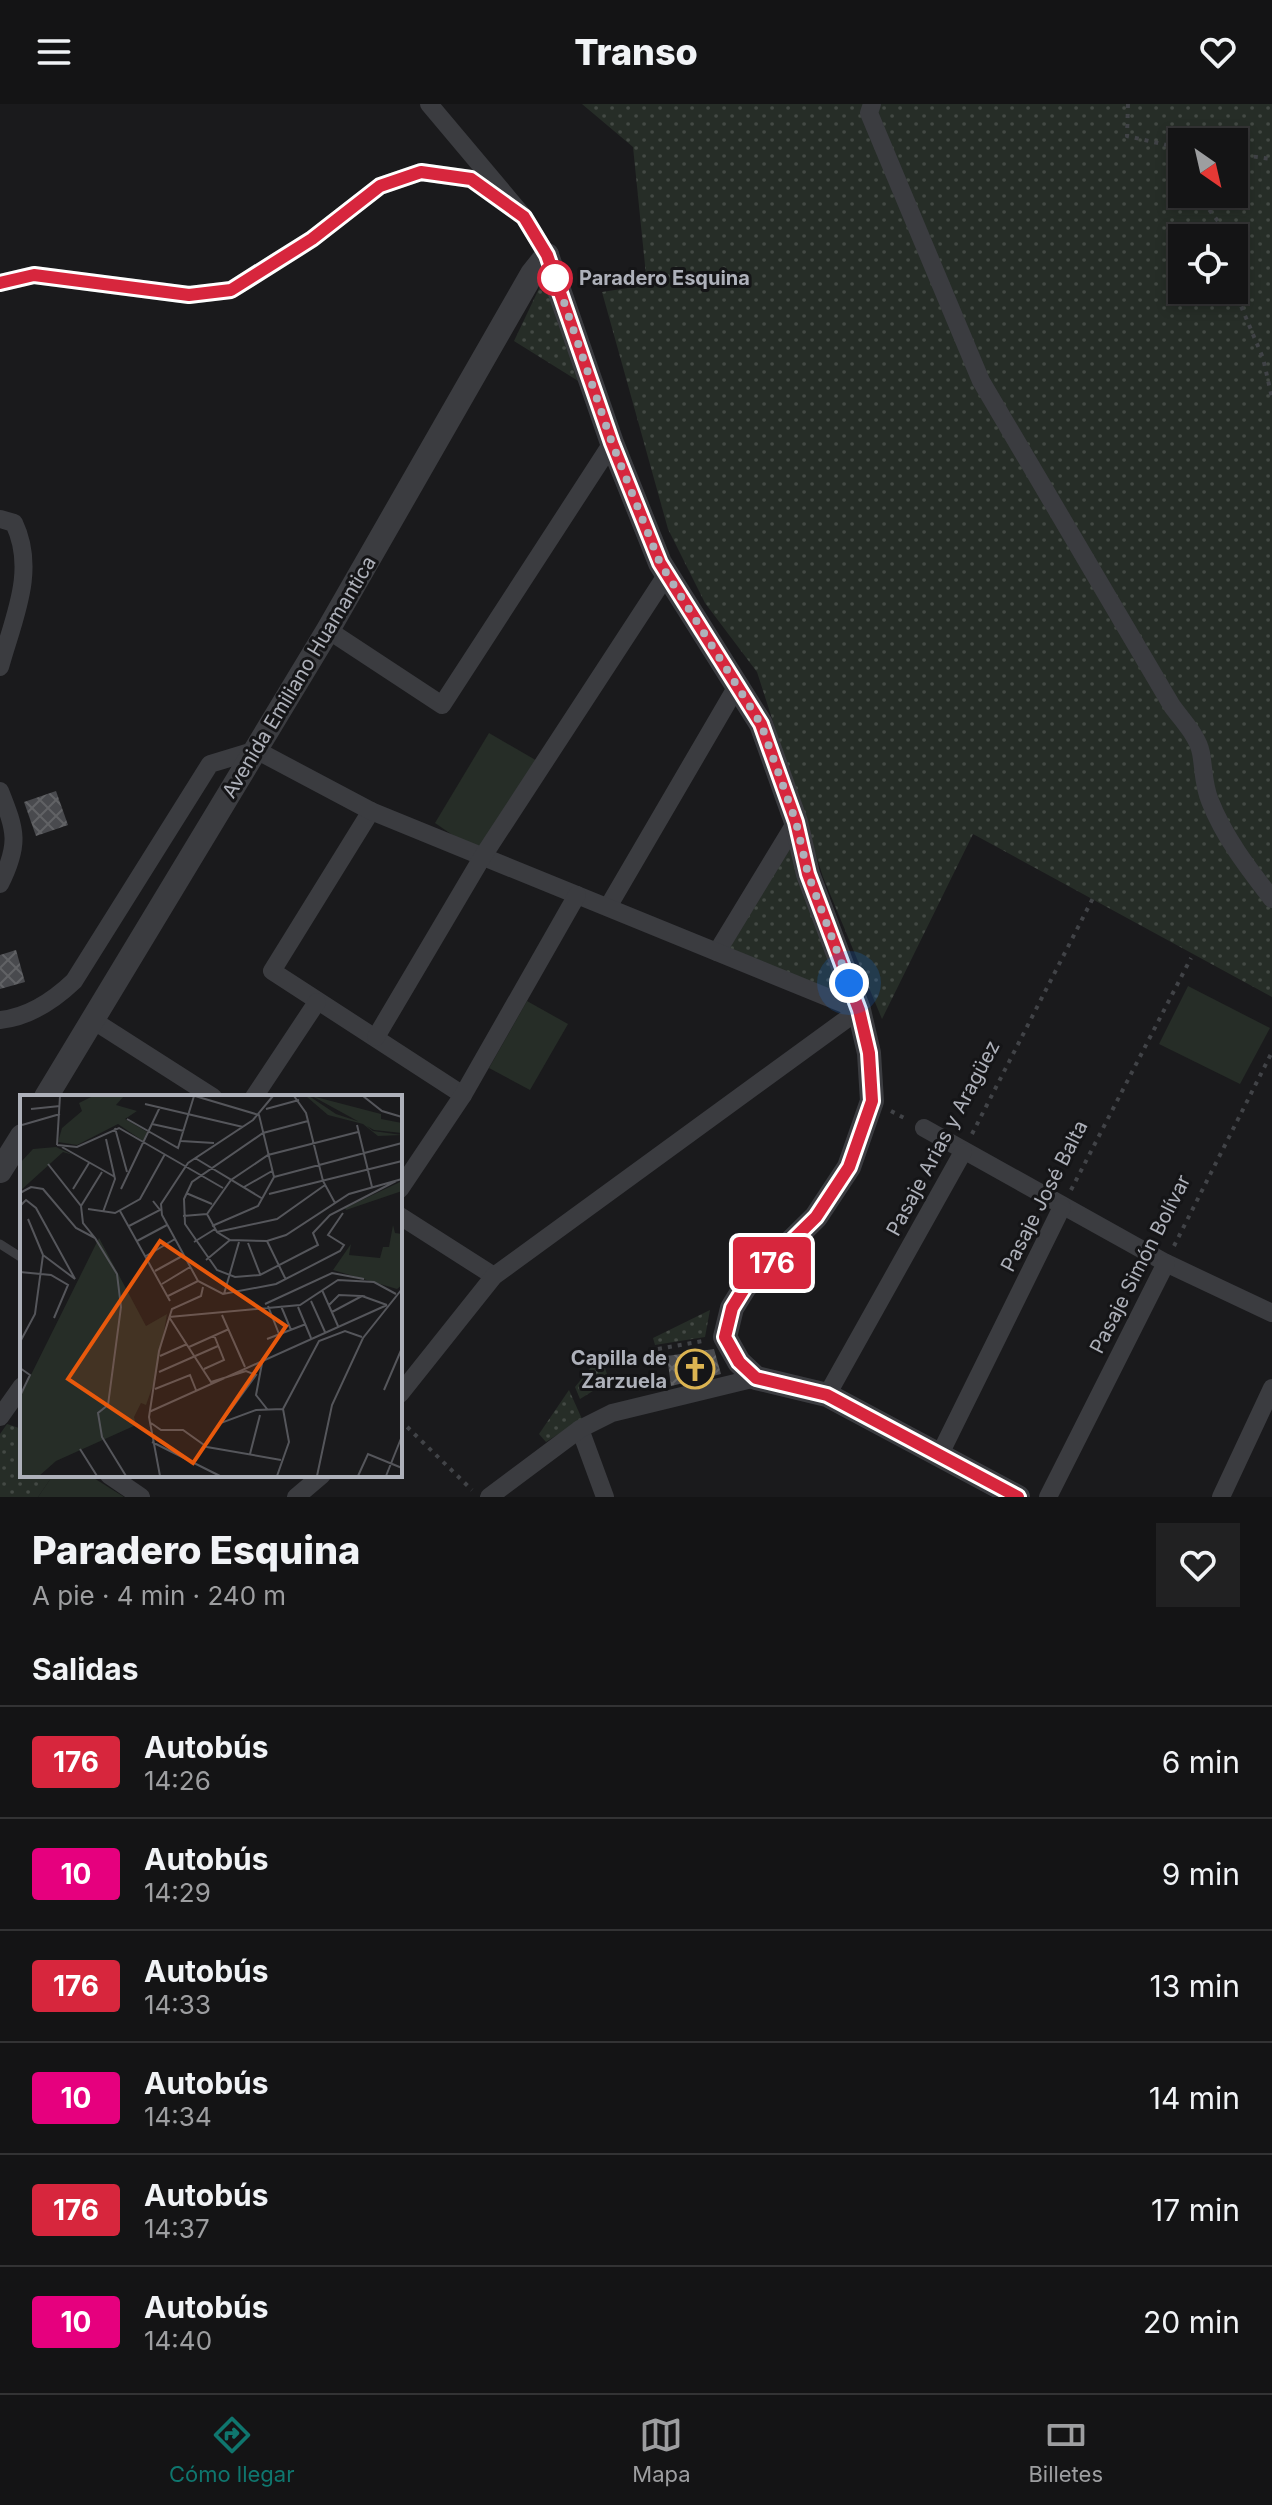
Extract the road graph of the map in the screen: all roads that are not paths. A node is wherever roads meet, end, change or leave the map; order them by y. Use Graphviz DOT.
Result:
graph roads {
  1 [pos="429,104"];
  2 [pos="872,104"];
  3 [pos="524,217"];
  4 [pos="547,255"];
  5 [pos="0,283"];
  6 [pos="612,443"];
  7 [pos="0,519"];
  8 [pos="667,574"];
  9 [pos="328,630"];
  10 [pos="0,667"];
  11 [pos="737,686"];
  12 [pos="256,750"];
  13 [pos="0,791"];
  14 [pos="371,811"];
  15 [pos="796,822"];
  16 [pos="483,856"];
  17 [pos="0,884"];
  18 [pos="577,895"];
  19 [pos="1272,899"];
  20 [pos="608,907"];
  21 [pos="717,952"];
  22 [pos="317,1002"];
  23 [pos="859,1010"];
  24 [pos="0,1020"];
  25 [pos="94,1021"];
  26 [pos="376,1037"];
  27 [pos="47,1095"];
  28 [pos="210,1095"];
  29 [pos="255,1095"];
  30 [pos="463,1095"];
  31 [pos="924,1128"];
  32 [pos="20,1139"];
  33 [pos="963,1152"];
  34 [pos="2,1164"];
  35 [pos="402,1186"];
  36 [pos="1062,1207"];
  37 [pos="402,1217"];
  38 [pos="0,1244"];
  39 [pos="20,1257"];
  40 [pos="1166,1263"];
  41 [pos="494,1276"];
  42 [pos="1272,1313"];
  43 [pos="756,1378"];
  44 [pos="1272,1388"];
  45 [pos="20,1390"];
  46 [pos="402,1391"];
  47 [pos="827,1395"];
  48 [pos="10,1413"];
  49 [pos="580,1429"];
  50 [pos="940,1454"];
  51 [pos="112,1477"];
  52 [pos="320,1477"];
  53 [pos="141,1497"];
  54 [pos="296,1497"];
  55 [pos="489,1497"];
  56 [pos="605,1497"];
  57 [pos="1018,1497"];
  58 [pos="1048,1497"];
  59 [pos="1221,1497"];
  1 -- 3 [label="street"];
  2 -- 19 [label="street"];
  3 -- 4 [label="street"];
  3 -- 5 [label="street"];
  4 -- 6 [label="street"];
  4 -- 9 [label="street, Avenida Emiliano Huamantica"];
  6 -- 8 [label="street"];
  6 -- 9 [label="street"];
  7 -- 10 [label="street"];
  8 -- 11 [label="street"];
  8 -- 16 [label="street"];
  9 -- 12 [label="street, Avenida Emiliano Huamantica"];
  11 -- 15 [label="street"];
  11 -- 20 [label="street"];
  12 -- 14 [label="street"];
  12 -- 24 [label="street"];
  12 -- 25 [label="street, Avenida Emiliano Huamantica"];
  13 -- 17 [label="street"];
  14 -- 16 [label="street"];
  14 -- 22 [label="street"];
  15 -- 21 [label="street"];
  15 -- 23 [label="street"];
  16 -- 18 [label="street"];
  16 -- 26 [label="street"];
  18 -- 20 [label="street"];
  18 -- 30 [label="street"];
  20 -- 21 [label="street"];
  21 -- 23 [label="street"];
  22 -- 26 [label="street"];
  22 -- 29 [label="street"];
  23 -- 41 [label="street"];
  23 -- 43 [label="street"];
  25 -- 27 [label="street, Avenida Emiliano Huamantica"];
  25 -- 28 [label="street"];
  26 -- 30 [label="street"];
  30 -- 35 [label="street"];
  31 -- 33 [label="street"];
  32 -- 34 [label="street"];
  33 -- 36 [label="street"];
  33 -- 47 [label="street, Pasaje Arias y Aragüez"];
  36 -- 40 [label="street"];
  36 -- 50 [label="street, Pasaje José Balta"];
  37 -- 41 [label="street"];
  38 -- 39 [label="lane"];
  40 -- 42 [label="street"];
  40 -- 58 [label="street, Pasaje Simón Bolívar"];
  41 -- 46 [label="street"];
  43 -- 47 [label="street"];
  43 -- 49 [label="street"];
  44 -- 59 [label="street"];
  45 -- 48 [label="street"];
  47 -- 50 [label="street"];
  49 -- 55 [label="street"];
  49 -- 56 [label="street"];
  50 -- 57 [label="street"];
  51 -- 53 [label="street"];
  52 -- 54 [label="street"];
}
